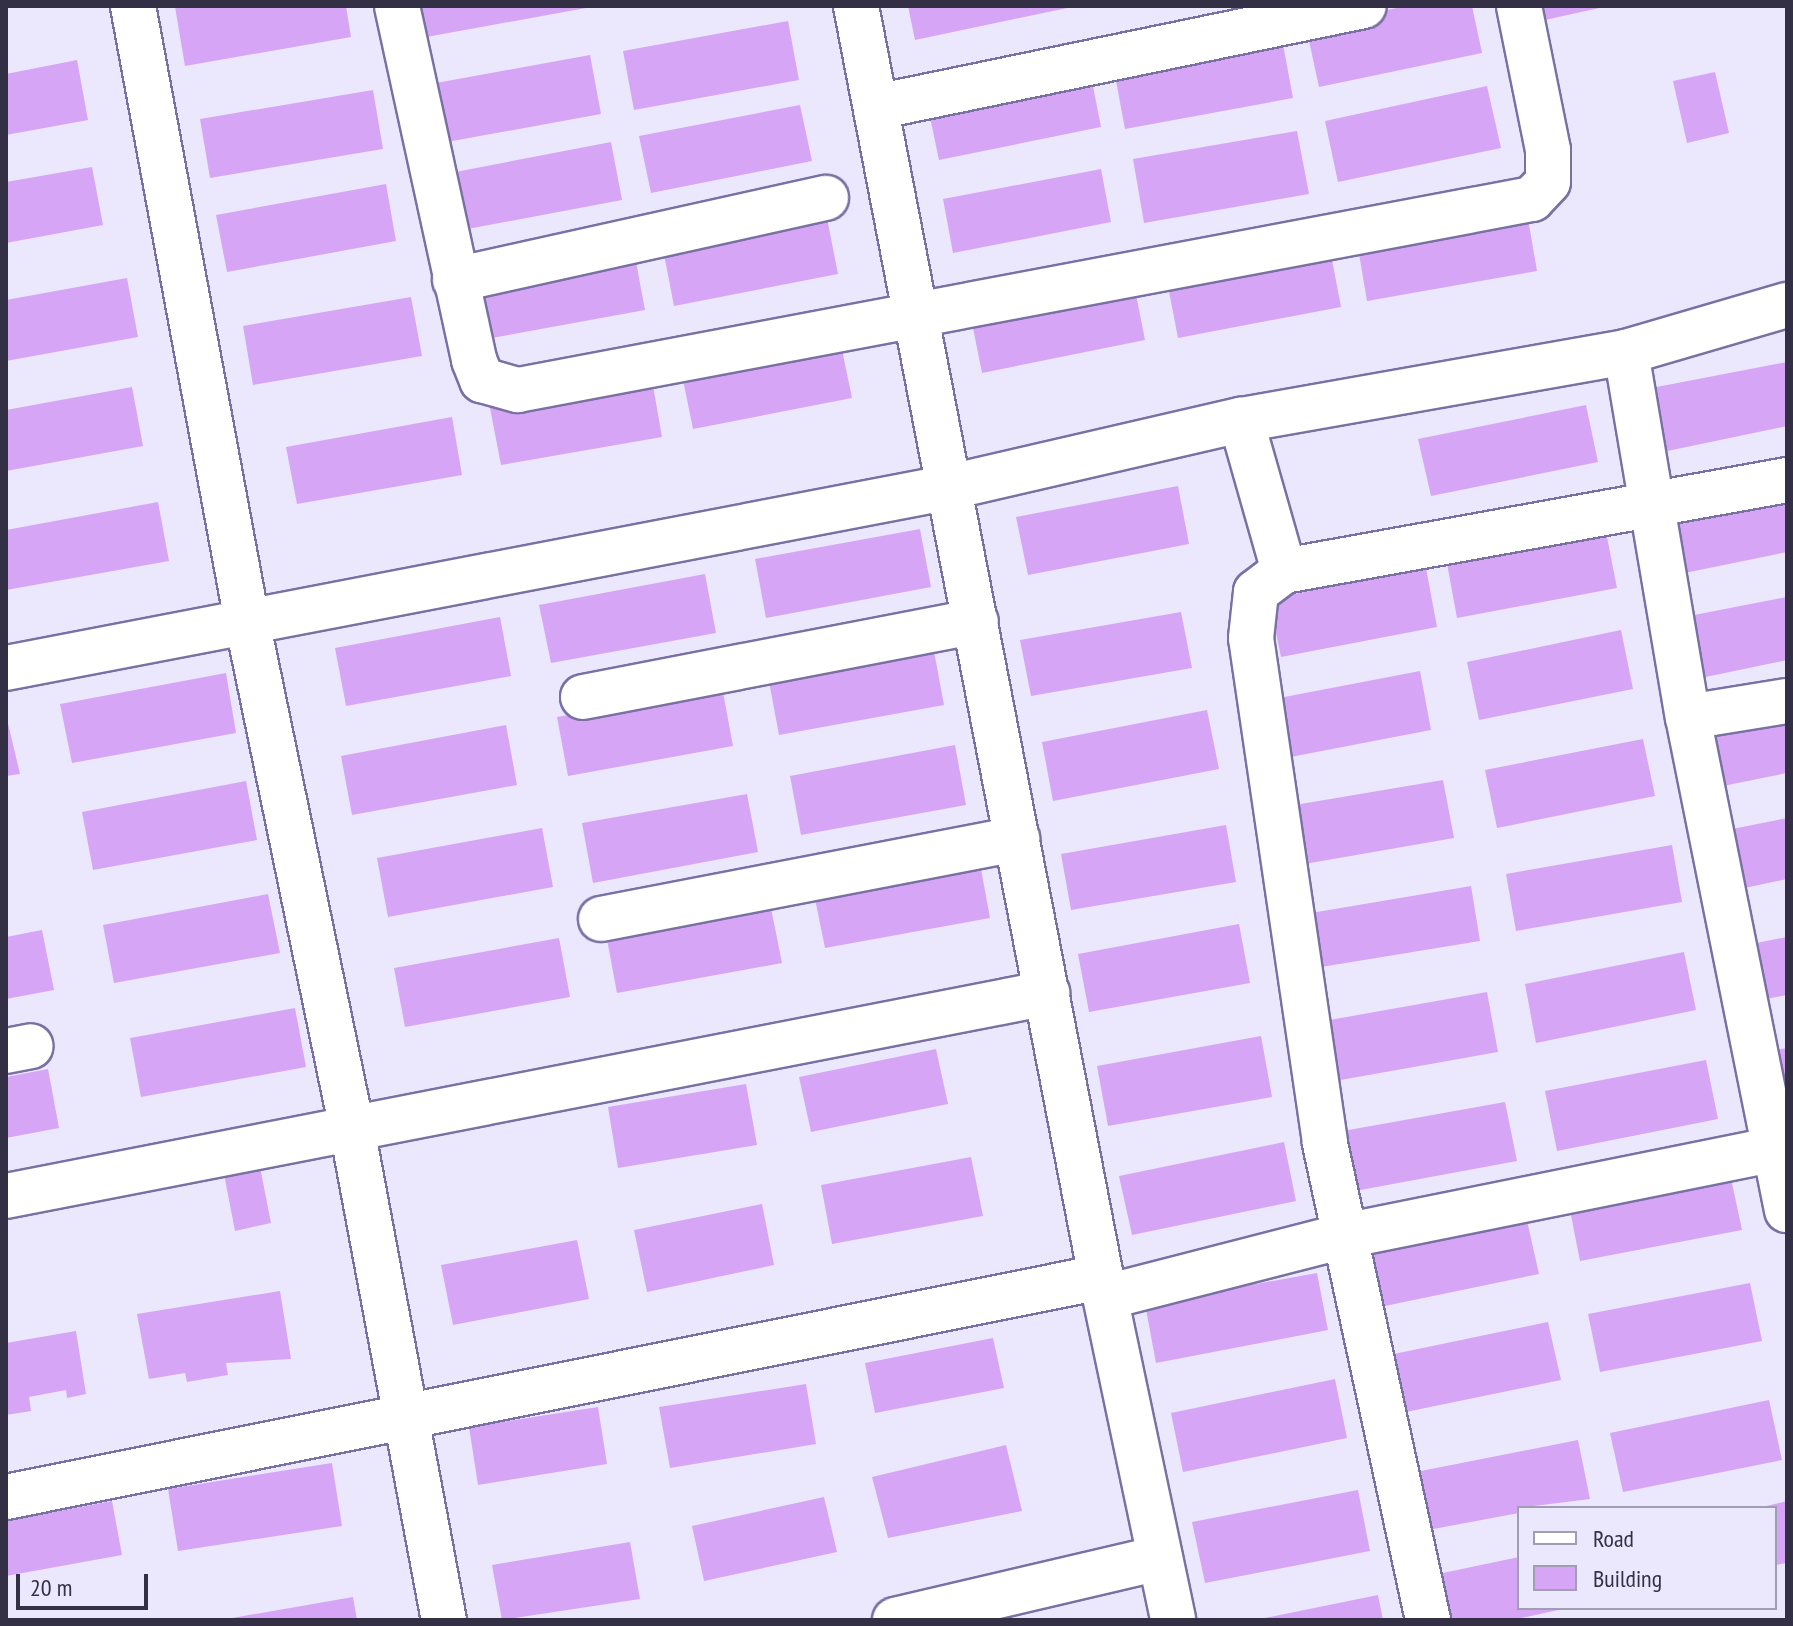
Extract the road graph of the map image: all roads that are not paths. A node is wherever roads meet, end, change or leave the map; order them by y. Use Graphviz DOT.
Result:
graph roads {
  1 [pos="133,6"];
  2 [pos="397,6"];
  3 [pos="856,6"];
  4 [pos="1364,6"];
  5 [pos="1519,6"];
  6 [pos="876,107"];
  7 [pos="826,198"];
  8 [pos="455,280"];
  9 [pos="1787,305"];
  10 [pos="915,318"];
  11 [pos="1626,352"];
  12 [pos="1241,420"];
  13 [pos="1787,480"];
  14 [pos="950,487"];
  15 [pos="1653,508"];
  16 [pos="1284,571"];
  17 [pos="247,621"];
  18 [pos="976,621"];
  19 [pos="6,668"];
  20 [pos="583,697"];
  21 [pos="1787,701"];
  22 [pos="1688,717"];
  23 [pos="1017,839"];
  24 [pos="601,919"];
  25 [pos="1047,993"];
  26 [pos="352,1129"];
  27 [pos="1781,1148"];
  28 [pos="6,1196"];
  29 [pos="1787,1210"];
  30 [pos="1344,1236"];
  31 [pos="1103,1287"];
  32 [pos="404,1415"];
  33 [pos="6,1497"];
  34 [pos="1160,1558"];
  35 [pos="444,1620"];
  36 [pos="895,1620"];
  37 [pos="1173,1620"];
  38 [pos="1428,1620"];
  1 -- 17 [label="lane"];
  2 -- 8 [label="lane"];
  3 -- 6 [label="lane"];
  4 -- 6 [label="lane"];
  5 -- 10 [label="lane"];
  6 -- 10 [label="lane"];
  7 -- 8 [label="lane"];
  8 -- 10 [label="lane"];
  9 -- 11 [label="lane"];
  10 -- 14 [label="lane"];
  11 -- 12 [label="lane"];
  11 -- 15 [label="lane"];
  12 -- 14 [label="lane"];
  12 -- 16 [label="lane"];
  13 -- 15 [label="lane"];
  14 -- 17 [label="lane"];
  14 -- 18 [label="lane"];
  15 -- 16 [label="lane"];
  15 -- 22 [label="lane"];
  16 -- 30 [label="lane"];
  17 -- 19 [label="lane"];
  17 -- 26 [label="lane"];
  18 -- 20 [label="lane"];
  18 -- 23 [label="lane"];
  21 -- 22 [label="lane"];
  22 -- 27 [label="lane"];
  23 -- 24 [label="lane"];
  23 -- 25 [label="lane"];
  25 -- 26 [label="lane"];
  25 -- 31 [label="lane"];
  26 -- 28 [label="lane"];
  26 -- 32 [label="lane"];
  27 -- 29 [label="lane"];
  27 -- 30 [label="lane"];
  30 -- 31 [label="lane"];
  30 -- 38 [label="lane"];
  31 -- 32 [label="lane"];
  31 -- 34 [label="lane"];
  32 -- 33 [label="lane"];
  32 -- 35 [label="lane"];
  34 -- 36 [label="lane"];
  34 -- 37 [label="lane"];
}
